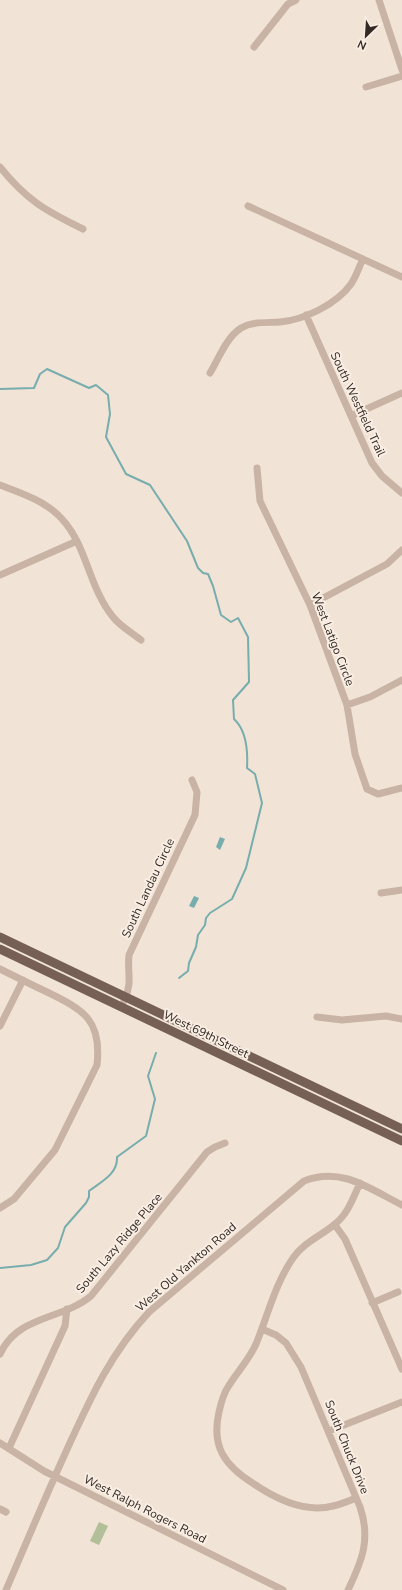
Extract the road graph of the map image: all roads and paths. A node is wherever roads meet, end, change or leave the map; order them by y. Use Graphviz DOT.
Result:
graph roads {
  1 [pos="296,0"];
  2 [pos="379,0"];
  3 [pos="254,47"];
  4 [pos="402,70"];
  5 [pos="402,76"];
  6 [pos="366,87"];
  7 [pos="0,167"];
  8 [pos="248,206"];
  9 [pos="83,229"];
  10 [pos="363,259"];
  11 [pos="402,277"];
  12 [pos="306,315"];
  13 [pos="210,373"];
  14 [pos="402,393"];
  15 [pos="351,416"];
  16 [pos="257,468"];
  17 [pos="0,485"];
  18 [pos="402,493"];
  19 [pos="77,541"];
  20 [pos="402,550"];
  21 [pos="0,574"];
  22 [pos="310,605"];
  23 [pos="141,640"];
  24 [pos="402,680"];
  25 [pos="347,705"];
  26 [pos="192,780"];
  27 [pos="402,788"];
  28 [pos="402,890"];
  29 [pos="381,893"];
  30 [pos="0,937"];
  31 [pos="0,949"];
  32 [pos="37,954"];
  33 [pos="32,964"];
  34 [pos="0,969"];
  35 [pos="23,980"];
  36 [pos="126,997"];
  37 [pos="121,1007"];
  38 [pos="316,1017"];
  39 [pos="402,1018"];
  40 [pos="0,1026"];
  41 [pos="402,1130"];
  42 [pos="400,1140"];
  43 [pos="225,1143"];
  44 [pos="360,1183"];
  45 [pos="402,1205"];
  46 [pos="0,1208"];
  47 [pos="335,1225"];
  48 [pos="398,1292"];
  49 [pos="372,1303"];
  50 [pos="68,1309"];
  51 [pos="262,1329"];
  52 [pos="0,1354"];
  53 [pos="402,1370"];
  54 [pos="402,1402"];
  55 [pos="329,1431"];
  56 [pos="0,1443"];
  57 [pos="9,1448"];
  58 [pos="55,1476"];
  59 [pos="356,1498"];
  60 [pos="6,1590"];
  61 [pos="283,1590"];
  62 [pos="348,1590"];
  1 -- 3 [label="street"];
  2 -- 4 [label="street"];
  5 -- 6 [label="street"];
  7 -- 9 [label="street"];
  8 -- 10 [label="street"];
  10 -- 11 [label="street"];
  10 -- 12 [label="street"];
  12 -- 13 [label="street"];
  12 -- 15 [label="street, South Westfield Trail"];
  14 -- 15 [label="street"];
  15 -- 18 [label="street, South Westfield Trail"];
  16 -- 22 [label="street, West Latigo Circle"];
  17 -- 19 [label="street"];
  19 -- 21 [label="street"];
  19 -- 23 [label="street"];
  20 -- 22 [label="street"];
  22 -- 25 [label="street, West Latigo Circle"];
  24 -- 25 [label="street"];
  25 -- 27 [label="street, West Latigo Circle"];
  26 -- 36 [label="street, South Landau Circle"];
  28 -- 29 [label="street"];
  30 -- 32 [label="main road, West 69th Street"];
  31 -- 33 [label="main road, West 69th Street"];
  32 -- 33 [label="main road"];
  32 -- 36 [label="main road, West 69th Street"];
  33 -- 37 [label="main road, West 69th Street"];
  34 -- 35 [label="street"];
  35 -- 40 [label="street"];
  35 -- 46 [label="street"];
  36 -- 37 [label="street, South Landau Circle"];
  36 -- 41 [label="main road, West 69th Street"];
  37 -- 42 [label="main road, West 69th Street"];
  38 -- 39 [label="street"];
  41 -- 42 [label="street"];
  43 -- 50 [label="street, South Lazy Ridge Place"];
  44 -- 45 [label="street, West Old Yankton Road"];
  44 -- 47 [label="street"];
  44 -- 58 [label="street, West Old Yankton Road"];
  47 -- 49 [label="street"];
  47 -- 51 [label="street"];
  48 -- 49 [label="street"];
  49 -- 53 [label="street"];
  50 -- 52 [label="street, South Lazy Ridge Place"];
  50 -- 57 [label="street"];
  51 -- 55 [label="street, South Chuck Drive"];
  51 -- 59 [label="street"];
  54 -- 55 [label="street"];
  55 -- 59 [label="street, South Chuck Drive"];
  56 -- 57 [label="street, West Ralph Rogers Road"];
  57 -- 58 [label="street, West Ralph Rogers Road"];
  58 -- 60 [label="street, West Old Yankton Road"];
  58 -- 61 [label="street, West Ralph Rogers Road"];
  59 -- 62 [label="street, South Chuck Drive"];
}
